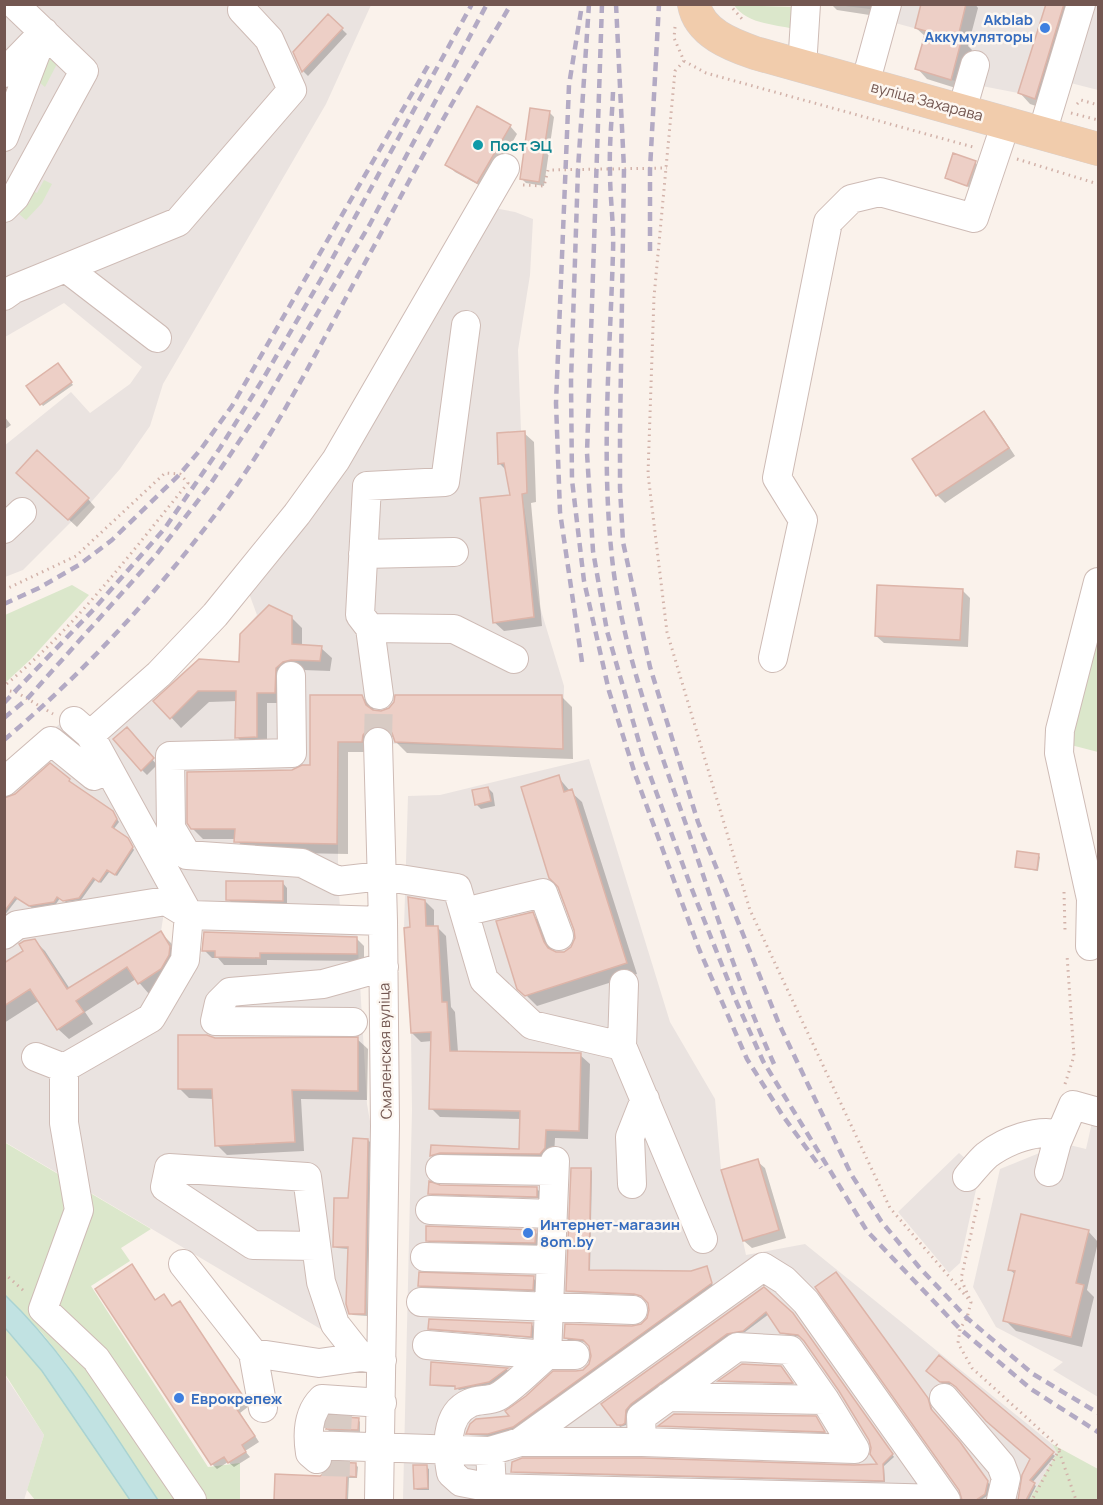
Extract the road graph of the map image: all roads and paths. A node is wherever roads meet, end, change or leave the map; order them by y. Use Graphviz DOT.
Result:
graph roads {
  1 [pos="14,4"];
  2 [pos="806,4"];
  3 [pos="887,4"];
  4 [pos="1081,4"];
  5 [pos="240,6"];
  6 [pos="684,16"];
  7 [pos="44,32"];
  8 [pos="684,61"];
  9 [pos="975,65"];
  10 [pos="802,67"];
  11 [pos="4,73"];
  12 [pos="865,84"];
  13 [pos="962,110"];
  14 [pos="1068,112"];
  15 [pos="1098,120"];
  16 [pos="1042,133"];
  17 [pos="4,137"];
  18 [pos="1001,138"];
  19 [pos="1098,149"];
  20 [pos="667,168"];
  21 [pos="501,176"];
  22 [pos="1098,184"];
  23 [pos="4,208"];
  24 [pos="66,268"];
  25 [pos="4,296"];
  26 [pos="466,325"];
  27 [pos="157,338"];
  28 [pos="454,552"];
  29 [pos="363,554"];
  30 [pos="1098,582"];
  31 [pos="4,590"];
  32 [pos="370,628"];
  33 [pos="772,658"];
  34 [pos="514,659"];
  35 [pos="291,676"];
  36 [pos="4,688"];
  37 [pos="379,695"];
  38 [pos="82,728"];
  39 [pos="378,742"];
  40 [pos="94,776"];
  41 [pos="4,783"];
  42 [pos="1089,849"];
  43 [pos="381,876"];
  44 [pos="1064,883"];
  45 [pos="1095,904"];
  46 [pos="464,912"];
  47 [pos="189,915"];
  48 [pos="383,921"];
  49 [pos="4,935"];
  50 [pos="559,936"];
  51 [pos="1074,946"];
  52 [pos="384,967"];
  53 [pos="624,984"];
  54 [pos="353,1022"];
  55 [pos="622,1046"];
  56 [pos="36,1057"];
  57 [pos="64,1068"];
  58 [pos="1063,1088"];
  59 [pos="645,1099"];
  60 [pos="1098,1112"];
  61 [pos="1060,1135"];
  62 [pos="440,1169"];
  63 [pos="1049,1172"];
  64 [pos="632,1184"];
  65 [pos="974,1184"];
  66 [pos="430,1210"];
  67 [pos="552,1214"];
  68 [pos="703,1239"];
  69 [pos="316,1245"];
  70 [pos="425,1257"];
  71 [pos="550,1260"];
  72 [pos="183,1264"];
  73 [pos="421,1302"];
  74 [pos="971,1302"];
  75 [pos="548,1306"];
  76 [pos="633,1310"];
  77 [pos="427,1345"];
  78 [pos="254,1353"];
  79 [pos="561,1355"];
  80 [pos="371,1359"];
  81 [pos="668,1397"];
  82 [pos="944,1398"];
  83 [pos="825,1400"];
  84 [pos="263,1408"];
  85 [pos="372,1433"];
  86 [pos="520,1442"];
  87 [pos="642,1442"];
  88 [pos="447,1450"];
  89 [pos="490,1451"];
  90 [pos="1059,1451"];
  91 [pos="492,1488"];
  92 [pos="192,1500"];
  93 [pos="379,1500"];
  94 [pos="946,1500"];
  95 [pos="1001,1500"];
  96 [pos="1032,1500"];
  97 [pos="1076,1500"];
  1 -- 7 [label="street"];
  2 -- 10 [label="street"];
  3 -- 12 [label="street"];
  4 -- 16 [label="street"];
  5 -- 24 [label="street"];
  6 -- 8 [label="path"];
  6 -- 10 [label="main road, вуліца Захарава"];
  7 -- 11 [label="street"];
  7 -- 17 [label="street"];
  7 -- 23 [label="street"];
  8 -- 18 [label="path"];
  8 -- 20 [label="path"];
  9 -- 13 [label="street"];
  10 -- 12 [label="main road, вуліца Захарава"];
  12 -- 13 [label="main road, вуліца Захарава"];
  13 -- 18 [label="main road, вуліца Захарава"];
  14 -- 15 [label="path"];
  16 -- 18 [label="main road, вуліца Захарава"];
  16 -- 19 [label="main road, вуліца Захарава"];
  18 -- 22 [label="path"];
  18 -- 33 [label="street"];
  20 -- 21 [label="path"];
  20 -- 74 [label="path"];
  21 -- 38 [label="street"];
  24 -- 25 [label="street"];
  24 -- 27 [label="street"];
  26 -- 29 [label="street"];
  28 -- 29 [label="street"];
  29 -- 32 [label="street"];
  30 -- 42 [label="street"];
  31 -- 36 [label="path"];
  32 -- 34 [label="street"];
  32 -- 37 [label="street"];
  35 -- 43 [label="street"];
  36 -- 38 [label="path"];
  38 -- 47 [label="street"];
  39 -- 43 [label="street, Смаленская вуліца"];
  40 -- 41 [label="street"];
  42 -- 45 [label="street"];
  43 -- 46 [label="street"];
  43 -- 48 [label="street, Смаленская вуліца"];
  44 -- 51 [label="path"];
  45 -- 51 [label="street"];
  46 -- 50 [label="street"];
  46 -- 55 [label="street"];
  47 -- 48 [label="street"];
  47 -- 49 [label="street"];
  47 -- 57 [label="street"];
  48 -- 52 [label="street, Смаленская вуліца"];
  51 -- 58 [label="path"];
  52 -- 54 [label="street"];
  52 -- 80 [label="street, Смаленская вуліца"];
  53 -- 55 [label="street"];
  55 -- 59 [label="street"];
  56 -- 57 [label="street"];
  57 -- 92 [label="street"];
  59 -- 64 [label="street"];
  59 -- 68 [label="street"];
  60 -- 61 [label="street"];
  61 -- 63 [label="street"];
  61 -- 65 [label="street"];
  62 -- 67 [label="street"];
  65 -- 74 [label="path"];
  66 -- 67 [label="street"];
  67 -- 71 [label="street"];
  69 -- 69 [label="street"];
  69 -- 80 [label="street"];
  70 -- 71 [label="street"];
  71 -- 75 [label="street"];
  72 -- 78 [label="street"];
  73 -- 75 [label="street"];
  74 -- 90 [label="path"];
  75 -- 76 [label="street"];
  75 -- 79 [label="street"];
  77 -- 79 [label="street"];
  78 -- 80 [label="street"];
  78 -- 84 [label="street"];
  79 -- 88 [label="street"];
  80 -- 85 [label="street, Смаленская вуліца"];
  81 -- 83 [label="street"];
  81 -- 83 [label="street"];
  81 -- 87 [label="street"];
  82 -- 95 [label="street"];
  83 -- 87 [label="street"];
  85 -- 85 [label="street"];
  85 -- 88 [label="street"];
  85 -- 93 [label="street, Смаленская вуліца"];
  86 -- 87 [label="street"];
  86 -- 89 [label="street"];
  86 -- 94 [label="street"];
  88 -- 89 [label="street"];
  88 -- 91 [label="street"];
  89 -- 91 [label="street"];
  90 -- 96 [label="path"];
  90 -- 97 [label="path"];
  91 -- 94 [label="street"];
}
